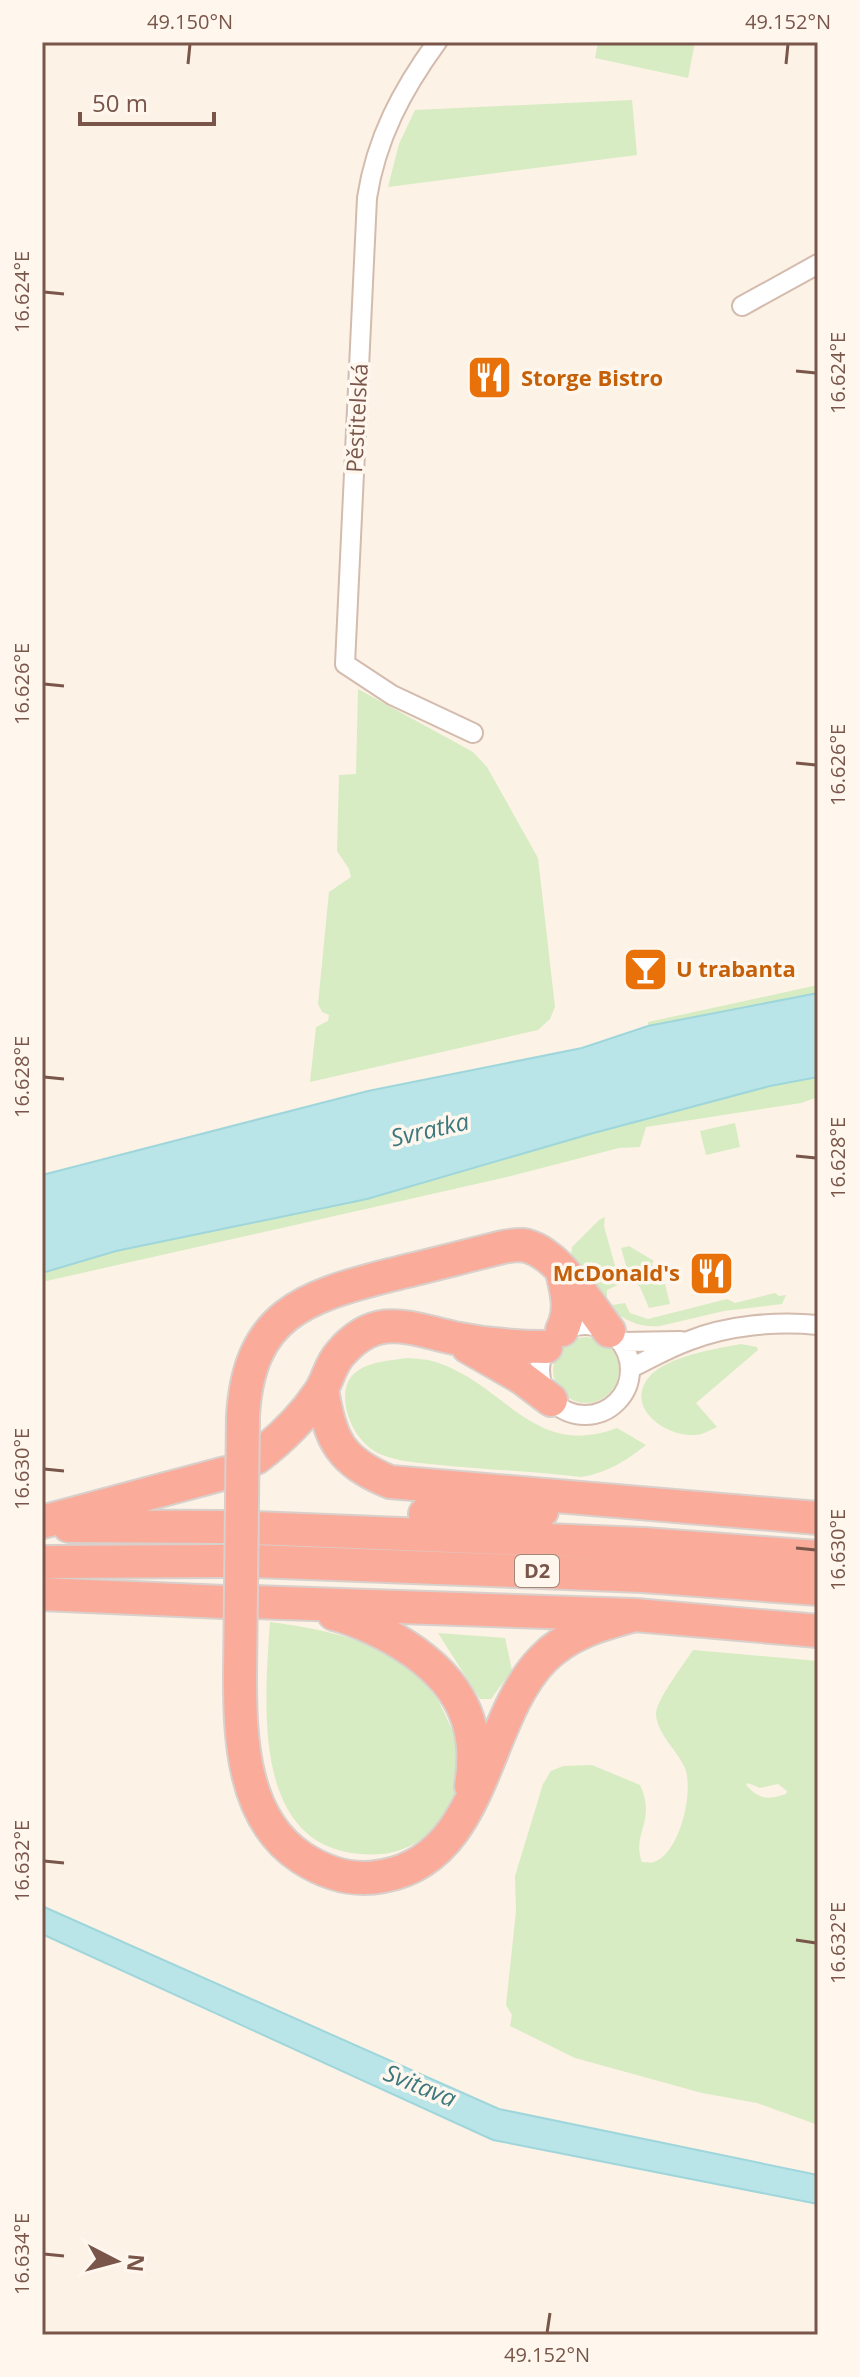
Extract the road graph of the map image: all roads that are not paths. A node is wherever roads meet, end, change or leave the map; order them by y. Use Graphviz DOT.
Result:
graph roads {
  1 [pos="437,42"];
  2 [pos="818,264"];
  3 [pos="742,306"];
  4 [pos="473,733"];
  5 [pos="561,1269"];
  6 [pos="818,1325"];
  7 [pos="451,1337"];
  8 [pos="615,1337"];
  9 [pos="554,1339"];
  10 [pos="688,1341"];
  11 [pos="631,1368"];
  12 [pos="322,1389"];
  13 [pos="551,1400"];
  14 [pos="256,1458"];
  15 [pos="226,1473"];
  16 [pos="649,1504"];
  17 [pos="818,1518"];
  18 [pos="42,1524"];
  19 [pos="245,1524"];
  20 [pos="818,1557"];
  21 [pos="42,1562"];
  22 [pos="818,1589"];
  23 [pos="42,1594"];
  24 [pos="250,1602"];
  25 [pos="635,1615"];
  26 [pos="818,1631"];
  27 [pos="468,1802"];
  1 -- 4 [label="street, Pěstitelská"];
  2 -- 3 [label="street"];
  5 -- 8 [label="highway"];
  5 -- 9 [label="highway"];
  5 -- 27 [label="highway, bridge"];
  6 -- 10 [label="street"];
  7 -- 9 [label="highway"];
  7 -- 12 [label="highway"];
  7 -- 13 [label="highway"];
  8 -- 9 [label="street"];
  8 -- 10 [label="street"];
  8 -- 11 [label="street"];
  9 -- 13 [label="street"];
  10 -- 11 [label="street"];
  11 -- 13 [label="street"];
  12 -- 14 [label="highway"];
  12 -- 16 [label="highway"];
  15 -- 18 [label="highway"];
  16 -- 17 [label="highway"];
  16 -- 19 [label="highway"];
  18 -- 19 [label="highway, D2"];
  19 -- 20 [label="highway, D2"];
  21 -- 22 [label="highway, D2"];
  23 -- 24 [label="highway"];
  24 -- 25 [label="highway"];
  24 -- 27 [label="highway"];
  25 -- 26 [label="highway"];
  25 -- 27 [label="highway"];
}
